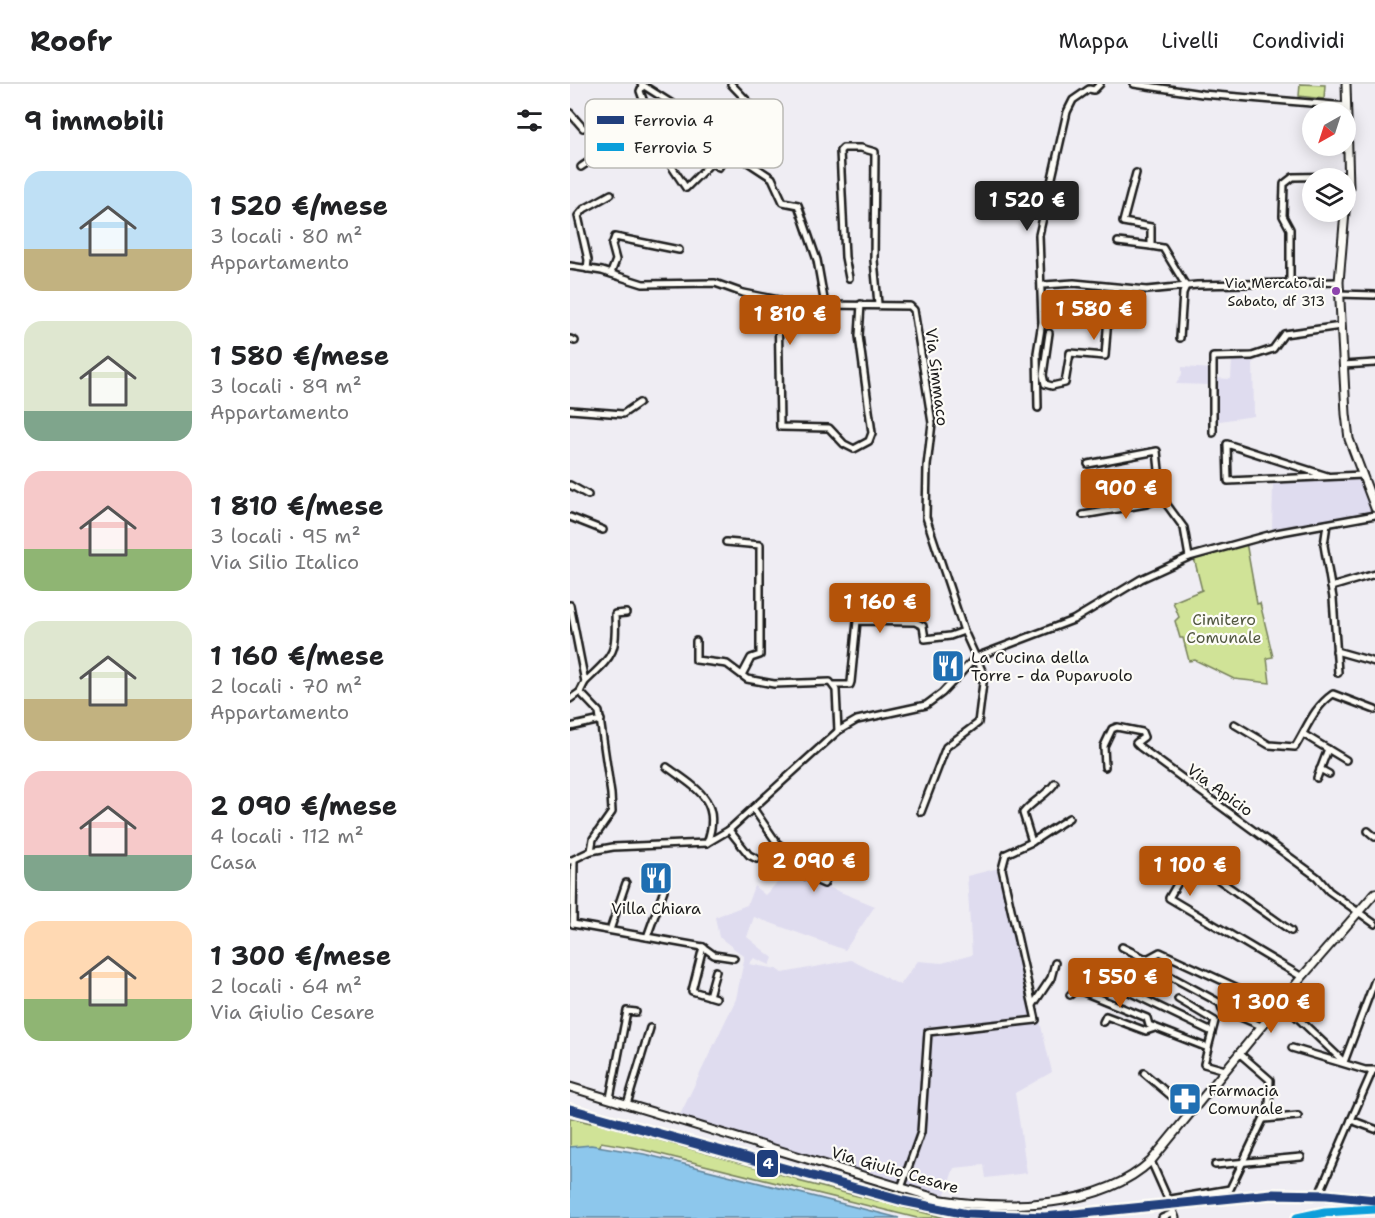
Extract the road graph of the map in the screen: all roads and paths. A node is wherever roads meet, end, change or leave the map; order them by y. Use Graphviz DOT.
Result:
graph roads {
  1 [pos="642,84"];
  2 [pos="731,84"];
  3 [pos="1100,84"];
  4 [pos="1134,84"];
  5 [pos="1346,84"];
  6 [pos="643,99"];
  7 [pos="667,99"];
  8 [pos="745,99"];
  9 [pos="1302,102"];
  10 [pos="1347,102"];
  11 [pos="570,113"];
  12 [pos="583,128"];
  13 [pos="585,164"];
  14 [pos="581,166"];
  15 [pos="673,168"];
  16 [pos="706,168"];
  17 [pos="757,168"];
  18 [pos="1136,173"];
  19 [pos="1302,177"];
  20 [pos="610,194"];
  21 [pos="1344,222"];
  22 [pos="1118,242"];
  23 [pos="1151,246"];
  24 [pos="679,250"];
  25 [pos="570,266"];
  26 [pos="587,269"];
  27 [pos="611,273"];
  28 [pos="849,278"];
  29 [pos="1290,282"];
  30 [pos="1339,282"];
  31 [pos="1044,285"];
  32 [pos="1186,286"];
  33 [pos="1116,288"];
  34 [pos="1339,294"];
  35 [pos="1375,295"];
  36 [pos="861,304"];
  37 [pos="878,304"];
  38 [pos="1341,326"];
  39 [pos="1049,333"];
  40 [pos="1180,338"];
  41 [pos="1375,363"];
  42 [pos="1343,365"];
  43 [pos="639,403"];
  44 [pos="1038,408"];
  45 [pos="570,410"];
  46 [pos="1212,433"];
  47 [pos="1088,464"];
  48 [pos="1363,475"];
  49 [pos="1327,476"];
  50 [pos="570,485"];
  51 [pos="1372,491"];
  52 [pos="588,495"];
  53 [pos="1162,498"];
  54 [pos="1375,508"];
  55 [pos="1083,515"];
  56 [pos="1375,516"];
  57 [pos="570,517"];
  58 [pos="1327,524"];
  59 [pos="603,530"];
  60 [pos="726,542"];
  61 [pos="1189,557"];
  62 [pos="1375,574"];
  63 [pos="1331,587"];
  64 [pos="570,605"];
  65 [pos="626,613"];
  66 [pos="964,631"];
  67 [pos="696,641"];
  68 [pos="1336,651"];
  69 [pos="976,657"];
  70 [pos="1375,662"];
  71 [pos="1338,673"];
  72 [pos="742,675"];
  73 [pos="585,682"];
  74 [pos="834,685"];
  75 [pos="580,692"];
  76 [pos="570,699"];
  77 [pos="1375,710"];
  78 [pos="601,720"];
  79 [pos="1234,724"];
  80 [pos="570,727"];
  81 [pos="838,731"];
  82 [pos="1303,734"];
  83 [pos="1328,749"];
  84 [pos="1346,760"];
  85 [pos="667,767"];
  86 [pos="1105,768"];
  87 [pos="1320,769"];
  88 [pos="1329,774"];
  89 [pos="1317,778"];
  90 [pos="1055,783"];
  91 [pos="753,808"];
  92 [pos="921,812"];
  93 [pos="1068,818"];
  94 [pos="729,830"];
  95 [pos="1368,831"];
  96 [pos="1375,837"];
  97 [pos="1032,842"];
  98 [pos="707,843"];
  99 [pos="591,851"];
  100 [pos="757,859"];
  101 [pos="835,860"];
  102 [pos="572,861"];
  103 [pos="626,883"];
  104 [pos="663,890"];
  105 [pos="1375,893"];
  106 [pos="1359,912"];
  107 [pos="1375,924"];
  108 [pos="572,926"];
  109 [pos="609,930"];
  110 [pos="1291,931"];
  111 [pos="647,937"];
  112 [pos="703,947"];
  113 [pos="1122,947"];
  114 [pos="734,957"];
  115 [pos="1144,958"];
  116 [pos="1055,963"];
  117 [pos="716,971"];
  118 [pos="1096,976"];
  119 [pos="1302,977"];
  120 [pos="1375,980"];
  121 [pos="1071,995"];
  122 [pos="709,996"];
  123 [pos="716,998"];
  124 [pos="1178,999"];
  125 [pos="1279,1004"];
  126 [pos="1033,1005"];
  127 [pos="636,1012"];
  128 [pos="1103,1022"];
  129 [pos="1261,1026"];
  130 [pos="650,1028"];
  131 [pos="1155,1028"];
  132 [pos="1212,1032"];
  133 [pos="1208,1048"];
  134 [pos="1292,1048"];
  135 [pos="1239,1053"];
  136 [pos="1344,1062"];
  137 [pos="1225,1070"];
  138 [pos="1373,1071"];
  139 [pos="1144,1073"];
  140 [pos="570,1088"];
  141 [pos="610,1098"];
  142 [pos="627,1104"];
  143 [pos="1190,1112"];
  144 [pos="1298,1116"];
  145 [pos="1264,1119"];
  146 [pos="1351,1120"];
  147 [pos="1375,1129"];
  148 [pos="1301,1157"];
  149 [pos="1245,1160"];
  150 [pos="1151,1161"];
  151 [pos="1215,1165"];
  152 [pos="901,1188"];
  153 [pos="1322,1190"];
  154 [pos="1174,1215"];
  155 [pos="1162,1218"];
  1 -- 6 [label="street"];
  1 -- 7 [label="street, Via Simmaco"];
  2 -- 8 [label="street"];
  3 -- 44 [label="street"];
  4 -- 9 [label="street"];
  5 -- 10 [label="street"];
  11 -- 12 [label="street"];
  13 -- 14 [label="street"];
  15 -- 16 [label="street"];
  17 -- 36 [label="street, Via Simmaco"];
  18 -- 23 [label="street"];
  19 -- 29 [label="street"];
  20 -- 26 [label="street"];
  21 -- 30 [label="street"];
  22 -- 23 [label="street"];
  23 -- 32 [label="street"];
  24 -- 27 [label="street"];
  25 -- 26 [label="street"];
  26 -- 27 [label="street"];
  27 -- 36 [label="street"];
  28 -- 37 [label="street"];
  29 -- 30 [label="street"];
  29 -- 32 [label="street"];
  30 -- 34 [label="street"];
  31 -- 33 [label="street"];
  32 -- 33 [label="street"];
  32 -- 40 [label="street"];
  33 -- 39 [label="street"];
  34 -- 35 [label="street"];
  34 -- 38 [label="street"];
  36 -- 37 [label="street, Via Simmaco"];
  37 -- 66 [label="street, Via Simmaco"];
  38 -- 42 [label="street"];
  38 -- 46 [label="street"];
  41 -- 42 [label="street"];
  42 -- 48 [label="street"];
  43 -- 45 [label="street"];
  47 -- 53 [label="street"];
  48 -- 49 [label="street"];
  48 -- 51 [label="street"];
  49 -- 49 [label="street"];
  50 -- 52 [label="street"];
  51 -- 54 [label="street"];
  53 -- 55 [label="street"];
  53 -- 61 [label="street"];
  56 -- 58 [label="street"];
  57 -- 59 [label="street"];
  58 -- 61 [label="street"];
  58 -- 63 [label="street"];
  60 -- 72 [label="street"];
  61 -- 69 [label="street"];
  62 -- 63 [label="street"];
  63 -- 68 [label="street"];
  64 -- 73 [label="street"];
  65 -- 73 [label="street"];
  66 -- 69 [label="street, Via Simmaco"];
  66 -- 74 [label="street"];
  67 -- 72 [label="street"];
  68 -- 70 [label="street"];
  68 -- 71 [label="street"];
  69 -- 81 [label="street"];
  69 -- 92 [label="street, Via Simmaco"];
  72 -- 74 [label="street"];
  73 -- 75 [label="street"];
  74 -- 81 [label="street"];
  75 -- 76 [label="street"];
  75 -- 78 [label="street"];
  77 -- 82 [label="street"];
  78 -- 80 [label="street"];
  78 -- 99 [label="street"];
  79 -- 82 [label="street"];
  81 -- 91 [label="street"];
  82 -- 83 [label="street"];
  83 -- 84 [label="street"];
  83 -- 87 [label="street"];
  85 -- 98 [label="street"];
  86 -- 106 [label="street, Via Apicio"];
  87 -- 88 [label="street"];
  87 -- 89 [label="street"];
  90 -- 97 [label="street"];
  91 -- 94 [label="street"];
  91 -- 101 [label="street"];
  93 -- 97 [label="street"];
  94 -- 98 [label="street"];
  94 -- 100 [label="street"];
  95 -- 96 [label="street"];
  97 -- 126 [label="street"];
  98 -- 99 [label="street"];
  99 -- 102 [label="street"];
  102 -- 108 [label="street"];
  103 -- 109 [label="street"];
  104 -- 111 [label="street"];
  105 -- 106 [label="street, Via Giulio Cesare"];
  106 -- 107 [label="street"];
  106 -- 119 [label="street, Via Giulio Cesare"];
  108 -- 109 [label="street"];
  109 -- 111 [label="street"];
  110 -- 119 [label="street"];
  111 -- 112 [label="street"];
  112 -- 114 [label="street"];
  112 -- 122 [label="street"];
  113 -- 115 [label="street"];
  115 -- 125 [label="street"];
  115 -- 129 [label="street"];
  116 -- 126 [label="street"];
  117 -- 122 [label="street"];
  118 -- 132 [label="street"];
  119 -- 125 [label="street, Via Giulio Cesare"];
  120 -- 136 [label="street"];
  121 -- 131 [label="street"];
  122 -- 123 [label="street"];
  124 -- 132 [label="street"];
  125 -- 129 [label="street, Via Giulio Cesare"];
  125 -- 136 [label="street"];
  126 -- 152 [label="street"];
  127 -- 141 [label="street"];
  128 -- 131 [label="street"];
  129 -- 135 [label="street, Via Giulio Cesare"];
  130 -- 142 [label="street"];
  131 -- 133 [label="street"];
  132 -- 133 [label="street"];
  133 -- 137 [label="street"];
  134 -- 136 [label="street"];
  135 -- 137 [label="street, Via Giulio Cesare"];
  135 -- 145 [label="street"];
  136 -- 138 [label="street"];
  137 -- 143 [label="street, Via Giulio Cesare"];
  138 -- 146 [label="street"];
  139 -- 143 [label="street"];
  140 -- 141 [label="street, Via Giulio Cesare"];
  141 -- 142 [label="street, Via Giulio Cesare"];
  142 -- 152 [label="street, Via Giulio Cesare"];
  143 -- 150 [label="street, Via Giulio Cesare"];
  144 -- 145 [label="street"];
  145 -- 149 [label="street"];
  146 -- 147 [label="street"];
  146 -- 153 [label="street"];
  148 -- 149 [label="street"];
  149 -- 150 [label="street"];
  149 -- 151 [label="street"];
  150 -- 152 [label="street, Via Giulio Cesare"];
  154 -- 155 [label="street"];
}
